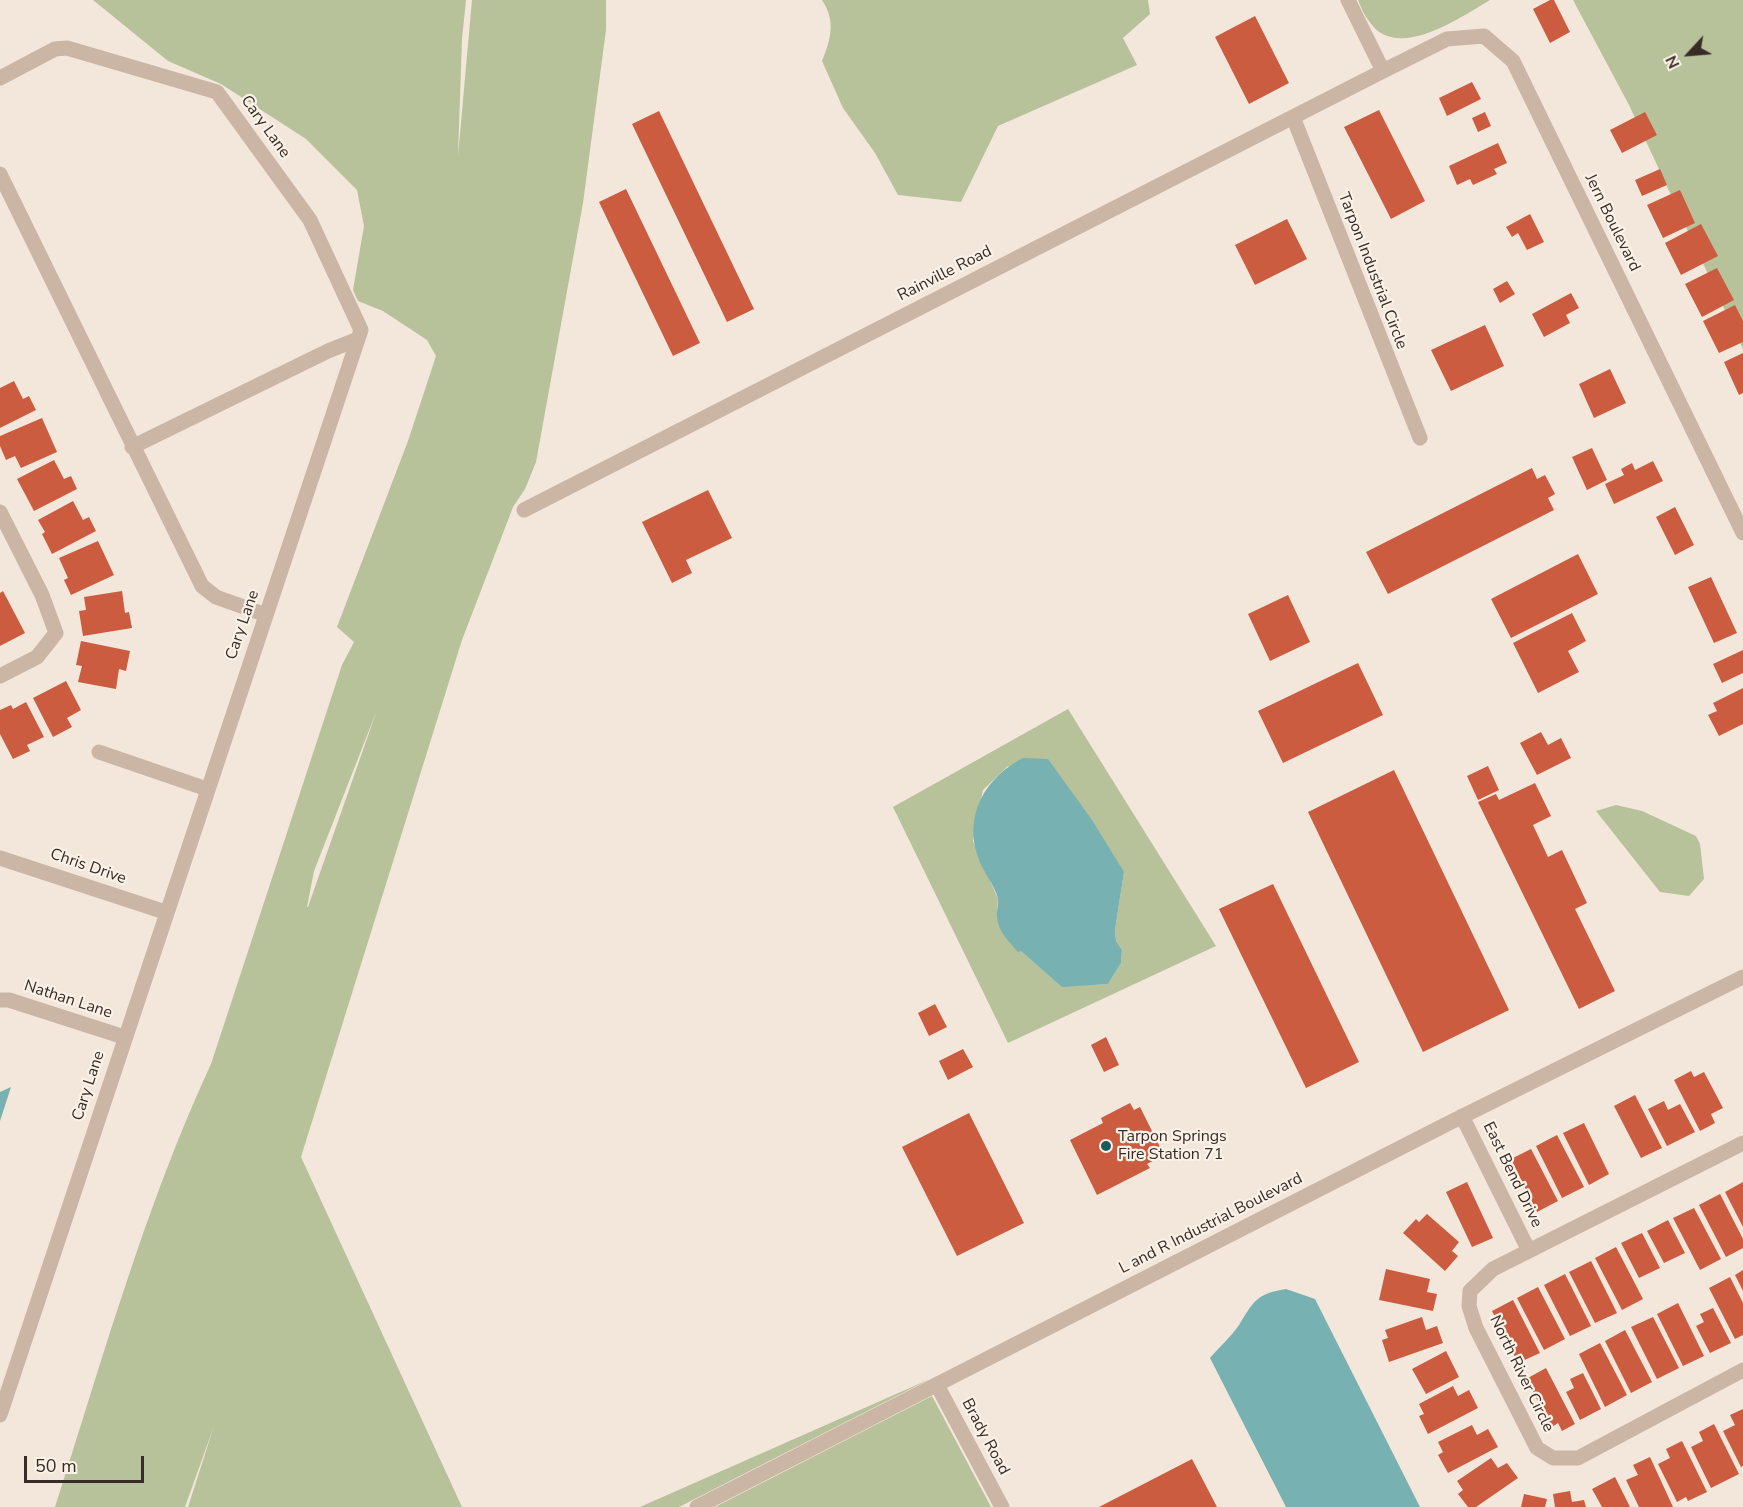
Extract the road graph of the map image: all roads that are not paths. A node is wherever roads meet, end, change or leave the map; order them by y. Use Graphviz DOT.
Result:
graph roads {
  1 [pos="1348,0"];
  2 [pos="1383,70"];
  3 [pos="0,78"];
  4 [pos="1293,117"];
  5 [pos="0,174"];
  6 [pos="358,339"];
  7 [pos="1420,438"];
  8 [pos="132,447"];
  9 [pos="524,510"];
  10 [pos="0,512"];
  11 [pos="1743,533"];
  12 [pos="266,615"];
  13 [pos="0,676"];
  14 [pos="99,752"];
  15 [pos="207,789"];
  16 [pos="0,858"];
  17 [pos="165,912"];
  18 [pos="1743,977"];
  19 [pos="0,1000"];
  20 [pos="124,1037"];
  21 [pos="1462,1116"];
  22 [pos="1743,1143"];
  23 [pos="1528,1249"];
  24 [pos="1743,1371"];
  25 [pos="937,1384"];
  26 [pos="5,1386"];
  27 [pos="0,1415"];
  28 [pos="697,1507"];
  29 [pos="1002,1507"];
  1 -- 2 [label="street"];
  2 -- 4 [label="street, Rainville Road"];
  2 -- 11 [label="street, Jern Boulevard"];
  3 -- 6 [label="street, Cary Lane"];
  4 -- 7 [label="street, Tarpon Industrial Circle"];
  4 -- 9 [label="street, Rainville Road"];
  5 -- 8 [label="street"];
  6 -- 8 [label="street"];
  6 -- 12 [label="street, Cary Lane"];
  8 -- 12 [label="street"];
  10 -- 13 [label="street"];
  12 -- 15 [label="street, Cary Lane"];
  14 -- 15 [label="street"];
  15 -- 17 [label="street, Cary Lane"];
  16 -- 17 [label="street, Chris Drive"];
  17 -- 20 [label="street, Cary Lane"];
  18 -- 21 [label="street, L and R Industrial Boulevard"];
  19 -- 20 [label="street, Nathan Lane"];
  20 -- 26 [label="street, Cary Lane"];
  21 -- 23 [label="street, East Bend Drive"];
  21 -- 25 [label="street, L and R Industrial Boulevard"];
  22 -- 23 [label="street, North River Circle"];
  23 -- 24 [label="street, North River Circle"];
  25 -- 28 [label="street, L and R Industrial Boulevard"];
  25 -- 29 [label="street, Brady Road"];
  26 -- 27 [label="street, Cary Lane"];
}
